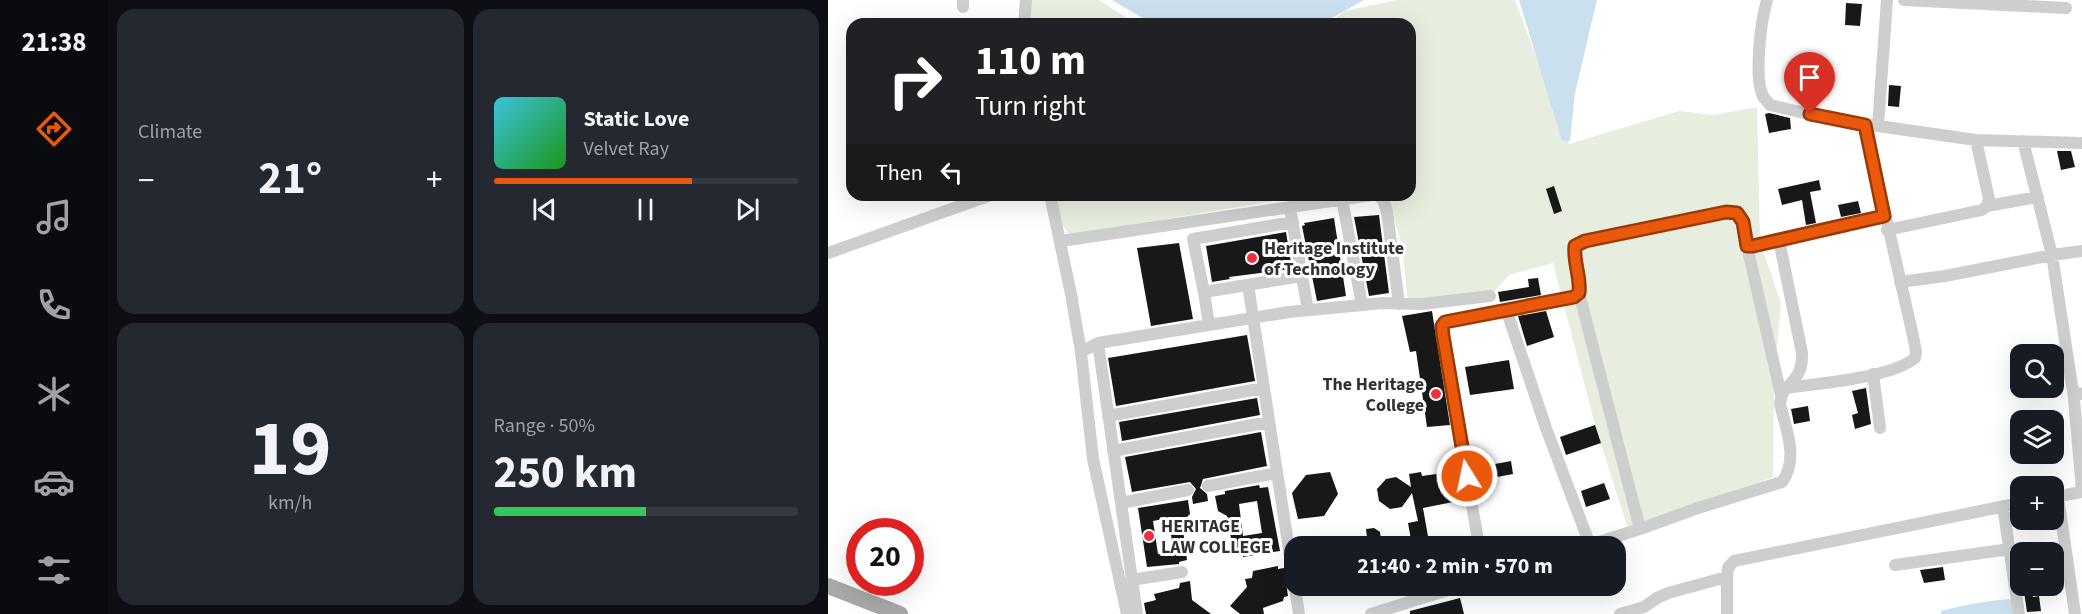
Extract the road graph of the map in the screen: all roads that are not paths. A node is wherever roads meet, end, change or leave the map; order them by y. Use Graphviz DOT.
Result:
graph roads {
  1 [pos="1026,0"];
  2 [pos="1767,0"];
  3 [pos="1887,0"];
  4 [pos="1904,0"];
  5 [pos="2066,8"];
  6 [pos="1024,18"];
  7 [pos="1865,125"];
  8 [pos="1878,126"];
  9 [pos="1976,140"];
  10 [pos="2023,141"];
  11 [pos="2082,143"];
  12 [pos="2038,197"];
  13 [pos="974,201"];
  14 [pos="1051,201"];
  15 [pos="1329,201"];
  16 [pos="1342,201"];
  17 [pos="1383,201"];
  18 [pos="1988,206"];
  19 [pos="1290,207"];
  20 [pos="1884,216"];
  21 [pos="1293,222"];
  22 [pos="1887,230"];
  23 [pos="1779,240"];
  24 [pos="1061,241"];
  25 [pos="1747,246"];
  26 [pos="2082,251"];
  27 [pos="828,253"];
  28 [pos="2052,255"];
  29 [pos="1302,276"];
  30 [pos="1900,282"];
  31 [pos="1248,285"];
  32 [pos="1204,292"];
  33 [pos="1579,293"];
  34 [pos="1490,296"];
  35 [pos="1440,303"];
  36 [pos="1400,304"];
  37 [pos="1362,305"];
  38 [pos="1506,309"];
  39 [pos="1308,310"];
  40 [pos="1254,318"];
  41 [pos="1445,322"];
  42 [pos="1209,325"];
  43 [pos="1098,343"];
  44 [pos="1081,352"];
  45 [pos="1873,374"];
  46 [pos="1264,388"];
  47 [pos="2077,391"];
  48 [pos="1783,392"];
  49 [pos="1108,416"];
  50 [pos="1269,422"];
  51 [pos="1880,428"];
  52 [pos="1113,451"];
  53 [pos="1276,473"];
  54 [pos="1208,486"];
  55 [pos="1188,490"];
  56 [pos="2082,491"];
  57 [pos="2064,494"];
  58 [pos="1120,503"];
  59 [pos="2010,505"];
  60 [pos="2003,506"];
  61 [pos="1640,529"];
  62 [pos="2061,530"];
  63 [pos="1477,536"];
  64 [pos="1585,536"];
  65 [pos="1617,536"];
  66 [pos="2010,549"];
  67 [pos="1895,564"];
  68 [pos="1182,572"];
  69 [pos="1727,578"];
  70 [pos="1131,580"];
  71 [pos="828,586"];
  72 [pos="1429,596"];
  73 [pos="2017,596"];
  74 [pos="900,614"];
  75 [pos="1127,614"];
  76 [pos="1137,614"];
  77 [pos="1299,614"];
  78 [pos="1371,614"];
  79 [pos="1620,614"];
  80 [pos="1727,614"];
  81 [pos="2019,614"];
  82 [pos="2075,614"];
  1 -- 6 [label="street"];
  2 -- 7 [label="street"];
  3 -- 8 [label="street"];
  4 -- 5 [label="street"];
  7 -- 8 [label="street"];
  7 -- 20 [label="street"];
  8 -- 9 [label="street"];
  9 -- 10 [label="street"];
  9 -- 18 [label="street"];
  10 -- 11 [label="street"];
  10 -- 12 [label="street"];
  12 -- 18 [label="street"];
  12 -- 28 [label="street"];
  13 -- 27 [label="street"];
  14 -- 24 [label="street"];
  15 -- 19 [label="street"];
  16 -- 37 [label="street"];
  17 -- 36 [label="street"];
  18 -- 22 [label="street"];
  19 -- 21 [label="street"];
  19 -- 24 [label="street"];
  20 -- 22 [label="street"];
  20 -- 23 [label="street"];
  21 -- 29 [label="street"];
  21 -- 32 [label="street"];
  22 -- 30 [label="street"];
  23 -- 25 [label="street"];
  23 -- 48 [label="street"];
  24 -- 44 [label="street"];
  25 -- 33 [label="street"];
  25 -- 48 [label="street"];
  26 -- 28 [label="street"];
  28 -- 30 [label="street"];
  28 -- 47 [label="street"];
  29 -- 31 [label="street"];
  29 -- 39 [label="street"];
  30 -- 45 [label="street"];
  31 -- 32 [label="street"];
  31 -- 40 [label="street"];
  32 -- 42 [label="street"];
  33 -- 38 [label="street"];
  33 -- 61 [label="street"];
  34 -- 35 [label="street"];
  35 -- 36 [label="street"];
  35 -- 41 [label="street"];
  36 -- 37 [label="street"];
  37 -- 39 [label="street"];
  38 -- 41 [label="street"];
  38 -- 64 [label="street"];
  39 -- 40 [label="street"];
  40 -- 42 [label="street"];
  40 -- 46 [label="street"];
  41 -- 63 [label="street"];
  42 -- 43 [label="street"];
  43 -- 44 [label="street"];
  43 -- 49 [label="street"];
  44 -- 75 [label="street"];
  45 -- 48 [label="street"];
  45 -- 51 [label="street"];
  46 -- 49 [label="street"];
  46 -- 50 [label="street"];
  47 -- 56 [label="street"];
  48 -- 61 [label="street"];
  49 -- 52 [label="street"];
  50 -- 52 [label="street"];
  50 -- 53 [label="street"];
  52 -- 58 [label="street"];
  53 -- 54 [label="street"];
  53 -- 77 [label="street"];
  55 -- 58 [label="street"];
  56 -- 57 [label="street"];
  58 -- 70 [label="street"];
  59 -- 60 [label="street"];
  60 -- 66 [label="street"];
  60 -- 69 [label="street"];
  61 -- 65 [label="street"];
  62 -- 82 [label="street"];
  66 -- 67 [label="street"];
  68 -- 70 [label="street"];
  69 -- 79 [label="street"];
  69 -- 80 [label="street"];
  70 -- 76 [label="street"];
  71 -- 74 [label="main road"];
  72 -- 78 [label="street"];
  73 -- 81 [label="street"];
}
